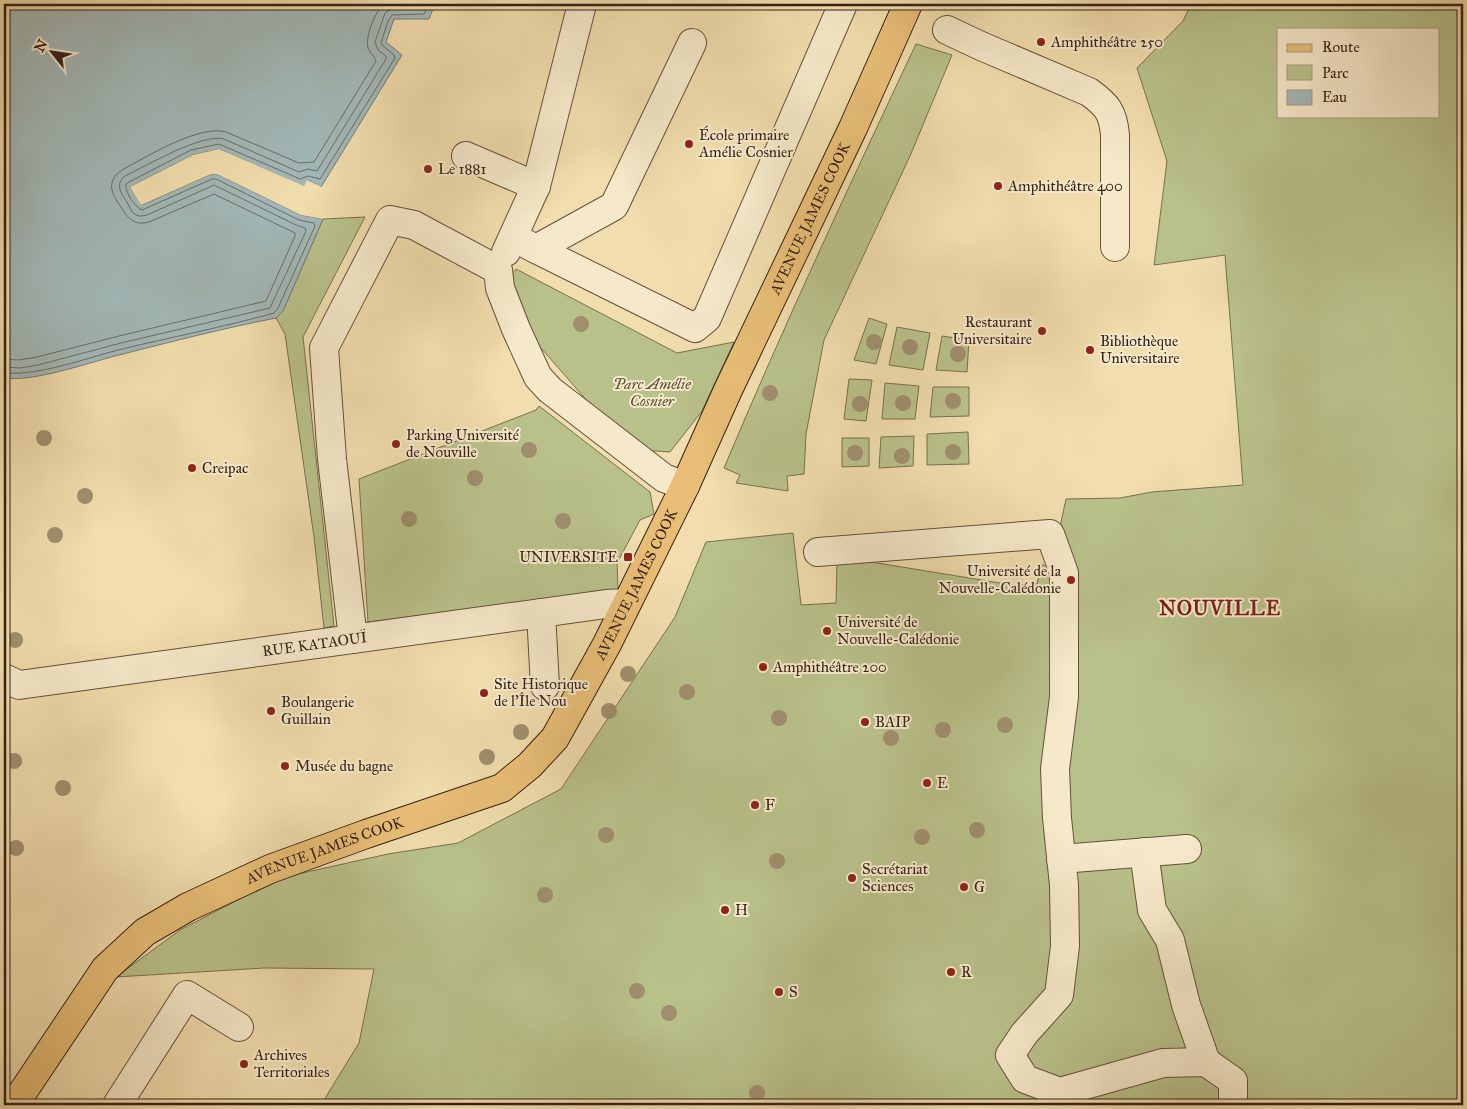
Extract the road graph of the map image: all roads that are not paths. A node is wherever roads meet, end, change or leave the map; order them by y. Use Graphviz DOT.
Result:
graph roads {
  1 [pos="582,4"];
  2 [pos="843,4"];
  3 [pos="908,4"];
  4 [pos="947,30"];
  5 [pos="692,44"];
  6 [pos="466,156"];
  7 [pos="536,186"];
  8 [pos="524,243"];
  9 [pos="1115,247"];
  10 [pos="498,270"];
  11 [pos="685,486"];
  12 [pos="818,552"];
  13 [pos="626,603"];
  14 [pos="541,613"];
  15 [pos="353,639"];
  16 [pos="4,678"];
  17 [pos="546,686"];
  18 [pos="1187,849"];
  19 [pos="1144,852"];
  20 [pos="1061,859"];
  21 [pos="239,1027"];
  22 [pos="1206,1062"];
  23 [pos="14,1105"];
  24 [pos="117,1105"];
  25 [pos="1233,1105"];
  1 -- 7 [label="street"];
  2 -- 8 [label="street"];
  3 -- 11 [label="main road, AVENUE JAMES COOK"];
  4 -- 9 [label="street"];
  5 -- 8 [label="street"];
  6 -- 7 [label="street"];
  7 -- 8 [label="street"];
  8 -- 10 [label="street"];
  10 -- 11 [label="street"];
  10 -- 15 [label="street"];
  11 -- 13 [label="main road, AVENUE JAMES COOK"];
  12 -- 20 [label="street"];
  13 -- 14 [label="street, RUE KATAOUÏ"];
  13 -- 23 [label="main road, AVENUE JAMES COOK"];
  14 -- 15 [label="street, RUE KATAOUÏ"];
  14 -- 17 [label="street"];
  15 -- 16 [label="street, RUE KATAOUÏ"];
  18 -- 19 [label="street"];
  19 -- 20 [label="street"];
  19 -- 22 [label="street"];
  20 -- 22 [label="street"];
  21 -- 24 [label="street"];
  22 -- 25 [label="street"];
}
